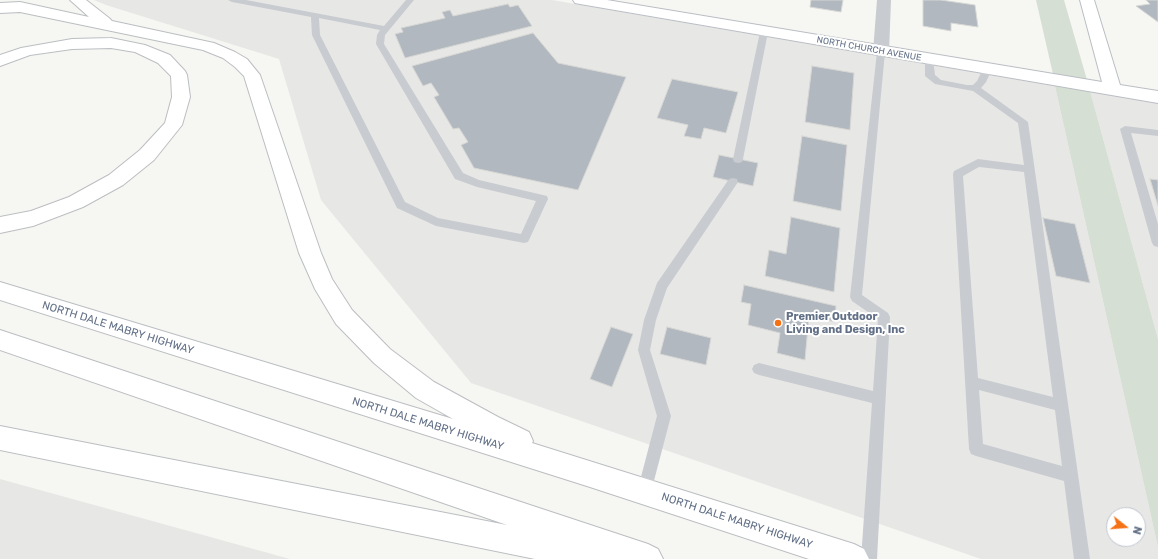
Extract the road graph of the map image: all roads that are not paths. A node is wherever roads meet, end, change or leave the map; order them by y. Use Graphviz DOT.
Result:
graph roads {
  1 [pos="77,0"];
  2 [pos="232,0"];
  3 [pos="407,0"];
  4 [pos="580,0"];
  5 [pos="884,0"];
  6 [pos="1087,0"];
  7 [pos="26,4"];
  8 [pos="0,8"];
  9 [pos="315,15"];
  10 [pos="0,21"];
  11 [pos="109,24"];
  12 [pos="386,29"];
  13 [pos="764,32"];
  14 [pos="881,52"];
  15 [pos="929,60"];
  16 [pos="0,61"];
  17 [pos="987,69"];
  18 [pos="975,88"];
  19 [pos="1113,90"];
  20 [pos="1158,97"];
  21 [pos="1158,133"];
  22 [pos="738,159"];
  23 [pos="1030,169"];
  24 [pos="733,182"];
  25 [pos="0,225"];
  26 [pos="1158,243"];
  27 [pos="0,291"];
  28 [pos="0,340"];
  29 [pos="760,369"];
  30 [pos="972,382"];
  31 [pos="879,399"];
  32 [pos="1062,406"];
  33 [pos="0,438"];
  34 [pos="590,474"];
  35 [pos="1071,476"];
  36 [pos="644,492"];
  37 [pos="606,559"];
  38 [pos="648,559"];
  39 [pos="854,559"];
  40 [pos="869,559"];
  41 [pos="1082,559"];
  1 -- 11 [label="main road"];
  2 -- 9 [label="lane"];
  3 -- 12 [label="lane"];
  4 -- 13 [label="main road, NORTH CHURCH AVENUE"];
  5 -- 14 [label="street"];
  6 -- 19 [label="main road"];
  7 -- 8 [label="main road"];
  7 -- 10 [label="main road"];
  7 -- 11 [label="main road"];
  9 -- 12 [label="lane"];
  9 -- 12 [label="lane"];
  11 -- 34 [label="main road"];
  13 -- 14 [label="main road, NORTH CHURCH AVENUE"];
  13 -- 22 [label="lane"];
  14 -- 15 [label="main road, NORTH CHURCH AVENUE"];
  14 -- 31 [label="lane"];
  15 -- 17 [label="main road, NORTH CHURCH AVENUE"];
  15 -- 18 [label="lane"];
  16 -- 25 [label="main road"];
  17 -- 18 [label="lane"];
  17 -- 19 [label="main road, NORTH CHURCH AVENUE"];
  18 -- 23 [label="lane"];
  19 -- 20 [label="main road, NORTH CHURCH AVENUE"];
  21 -- 26 [label="lane"];
  23 -- 30 [label="lane"];
  23 -- 32 [label="lane"];
  24 -- 36 [label="lane"];
  27 -- 34 [label="main road, NORTH DALE MABRY HIGHWAY"];
  28 -- 38 [label="main road"];
  29 -- 31 [label="lane"];
  30 -- 32 [label="lane"];
  30 -- 35 [label="lane"];
  31 -- 40 [label="lane"];
  32 -- 35 [label="lane"];
  33 -- 37 [label="main road"];
  34 -- 36 [label="main road, NORTH DALE MABRY HIGHWAY"];
  35 -- 41 [label="lane"];
  36 -- 39 [label="main road, NORTH DALE MABRY HIGHWAY"];
}
